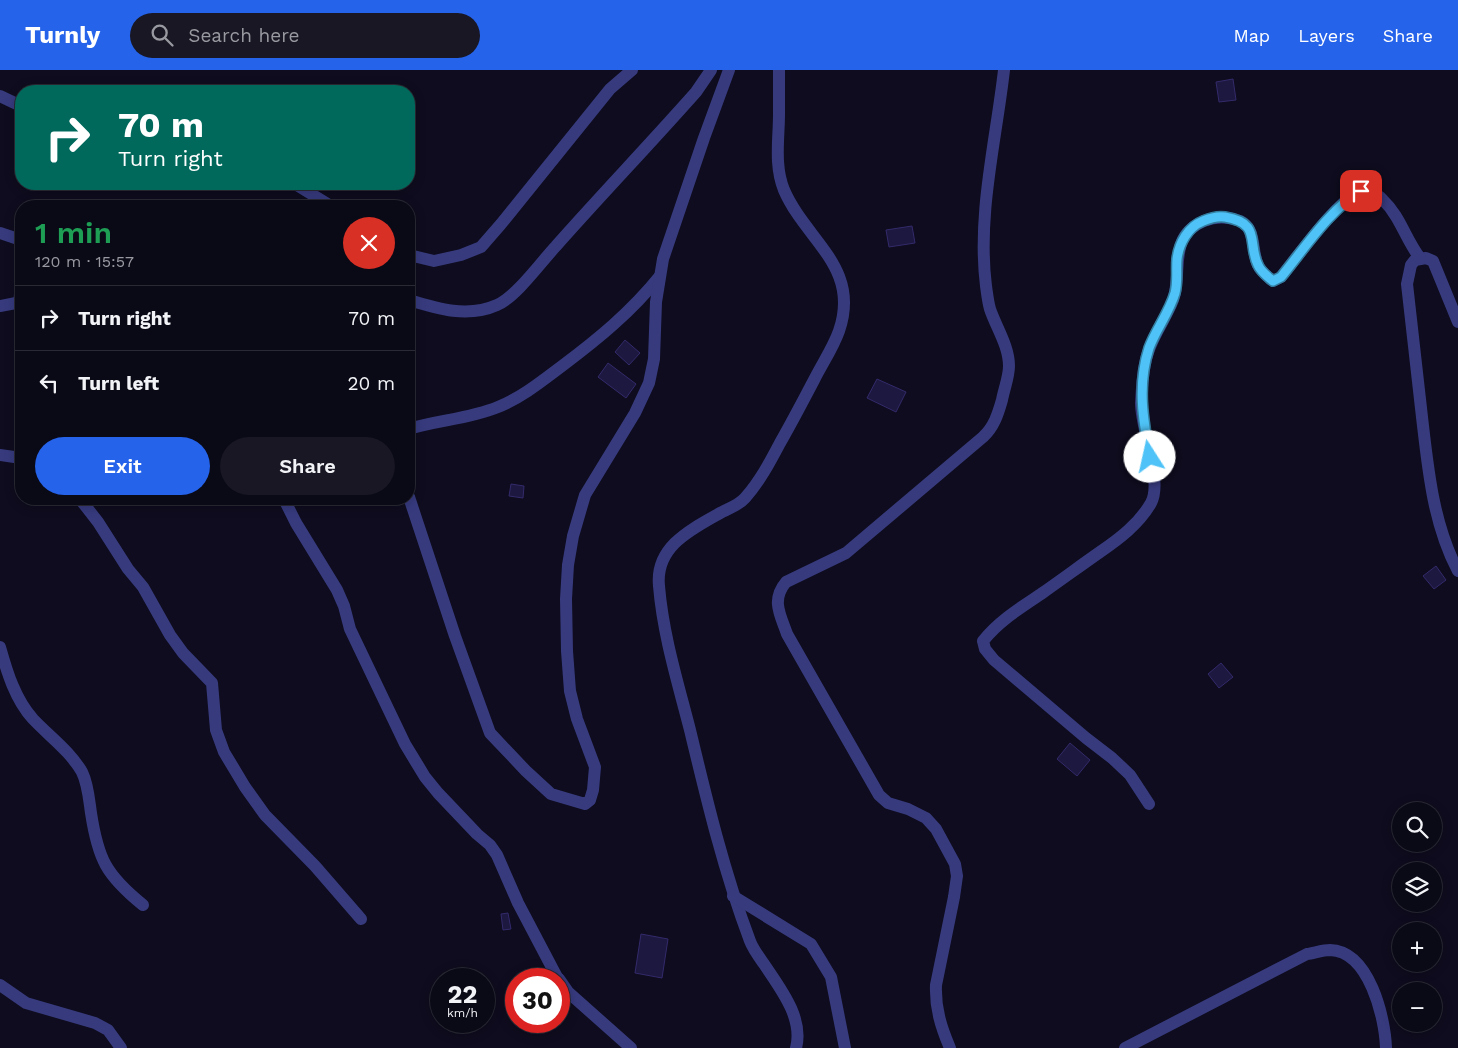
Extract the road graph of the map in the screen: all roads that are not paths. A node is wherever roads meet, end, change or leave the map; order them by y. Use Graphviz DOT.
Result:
graph roads {
  1 [pos="632,70"];
  2 [pos="711,70"];
  3 [pos="729,70"];
  4 [pos="779,70"];
  5 [pos="1004,70"];
  6 [pos="0,96"];
  7 [pos="15,103"];
  8 [pos="305,190"];
  9 [pos="321,200"];
  10 [pos="0,233"];
  11 [pos="15,238"];
  12 [pos="415,256"];
  13 [pos="1420,258"];
  14 [pos="660,276"];
  15 [pos="415,302"];
  16 [pos="15,303"];
  17 [pos="0,306"];
  18 [pos="1458,322"];
  19 [pos="415,428"];
  20 [pos="0,456"];
  21 [pos="15,457"];
  22 [pos="85,505"];
  23 [pos="287,505"];
  24 [pos="412,505"];
  25 [pos="1458,571"];
  26 [pos="0,647"];
  27 [pos="1149,804"];
  28 [pos="734,896"];
  29 [pos="143,905"];
  30 [pos="361,919"];
  31 [pos="553,968"];
  32 [pos="0,985"];
  33 [pos="570,994"];
  34 [pos="121,1048"];
  35 [pos="631,1048"];
  36 [pos="796,1048"];
  37 [pos="845,1048"];
  38 [pos="950,1048"];
  39 [pos="1125,1048"];
  40 [pos="1386,1048"];
  1 -- 12 [label="street"];
  2 -- 15 [label="street"];
  3 -- 14 [label="street"];
  4 -- 28 [label="street"];
  5 -- 38 [label="street"];
  6 -- 7 [label="street"];
  8 -- 9 [label="street"];
  10 -- 11 [label="street"];
  13 -- 18 [label="street"];
  13 -- 25 [label="street"];
  13 -- 27 [label="street"];
  14 -- 19 [label="street"];
  14 -- 24 [label="street"];
  16 -- 17 [label="street"];
  20 -- 21 [label="street"];
  22 -- 30 [label="street"];
  23 -- 31 [label="street"];
  26 -- 29 [label="street"];
  28 -- 36 [label="street"];
  28 -- 37 [label="street"];
  32 -- 34 [label="street"];
  33 -- 35 [label="street"];
  39 -- 40 [label="street"];
}
